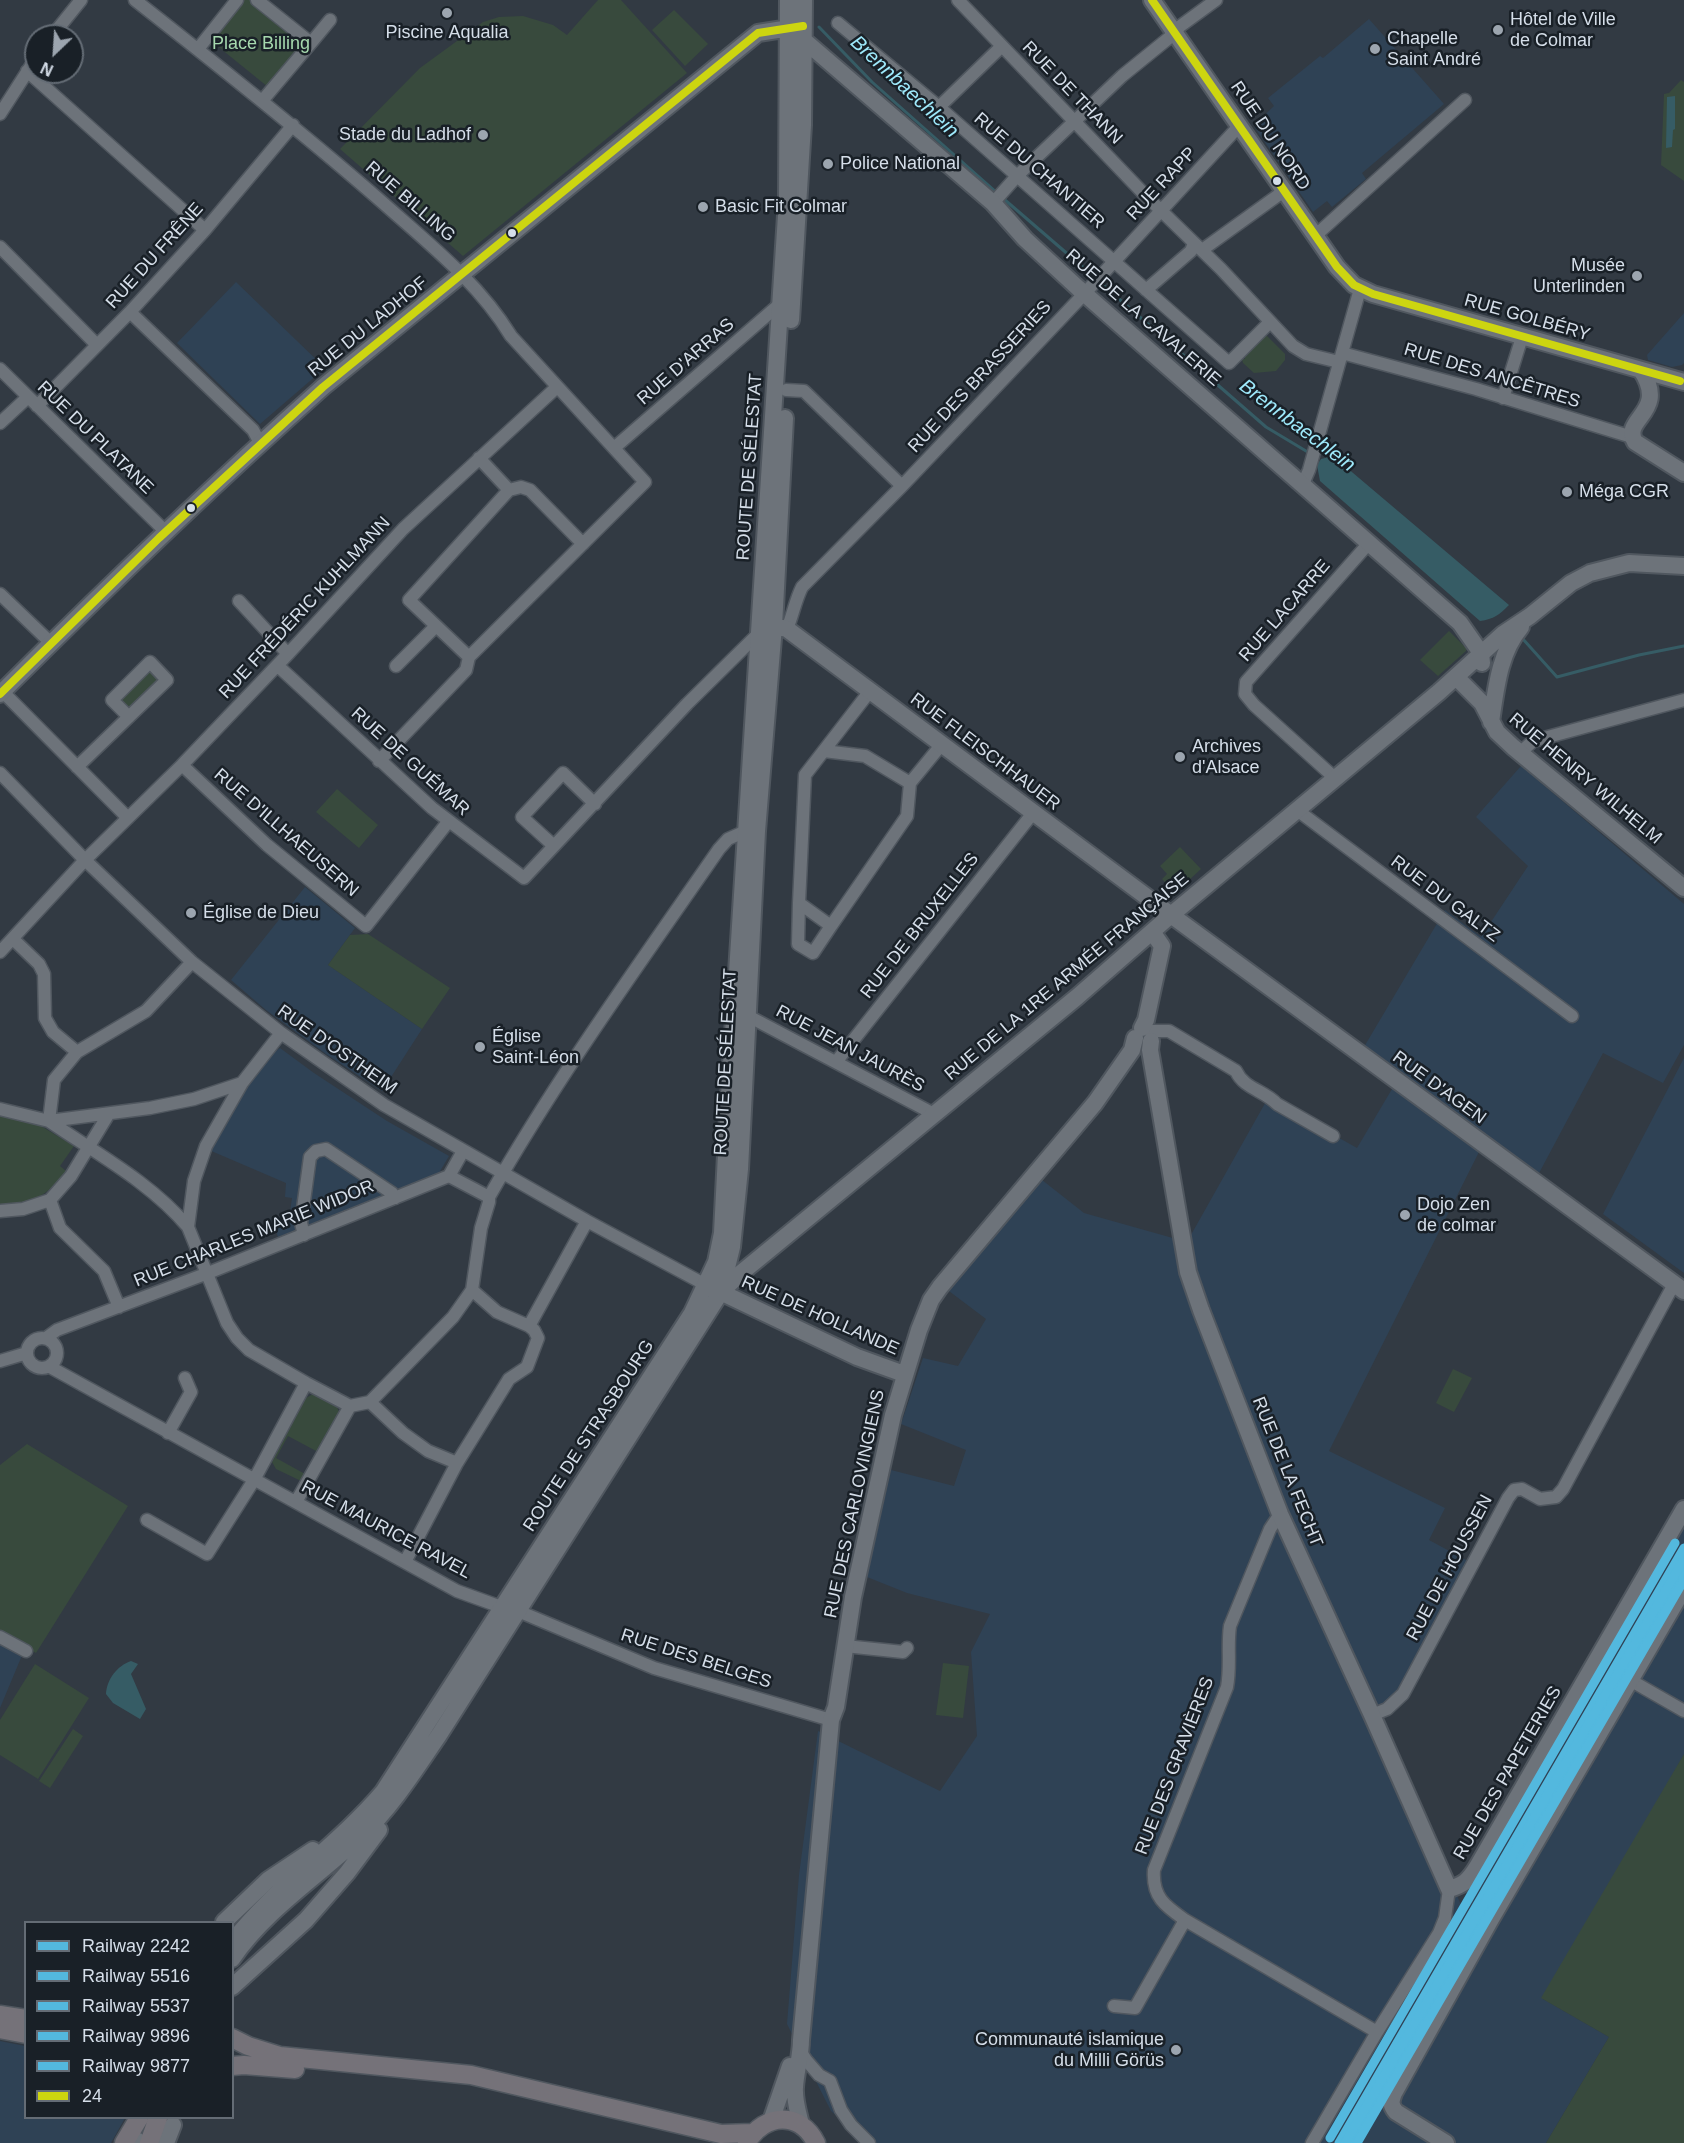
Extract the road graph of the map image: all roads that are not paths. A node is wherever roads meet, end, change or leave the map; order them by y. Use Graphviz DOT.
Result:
graph roads {
  1 [pos="81,0"];
  2 [pos="135,0"];
  3 [pos="237,0"];
  4 [pos="256,0"];
  5 [pos="1152,0"];
  6 [pos="1216,0"];
  7 [pos="962,1"];
  8 [pos="798,12"];
  9 [pos="330,20"];
  10 [pos="838,23"];
  11 [pos="62,24"];
  12 [pos="1175,33"];
  13 [pos="311,43"];
  14 [pos="1002,46"];
  15 [pos="198,49"];
  16 [pos="24,76"];
  17 [pos="42,84"];
  18 [pos="1465,100"];
  19 [pos="262,101"];
  20 [pos="939,108"];
  21 [pos="0,114"];
  22 [pos="1075,122"];
  23 [pos="1240,124"];
  24 [pos="293,125"];
  25 [pos="1017,176"];
  26 [pos="1284,191"];
  27 [pos="993,203"];
  28 [pos="1162,211"];
  29 [pos="205,230"];
  30 [pos="1315,236"];
  31 [pos="0,247"];
  32 [pos="1198,247"];
  33 [pos="1114,262"];
  34 [pos="463,275"];
  35 [pos="1146,290"];
  36 [pos="1360,290"];
  37 [pos="1085,293"];
  38 [pos="786,302"];
  39 [pos="130,312"];
  40 [pos="1270,322"];
  41 [pos="1522,337"];
  42 [pos="97,345"];
  43 [pos="1340,357"];
  44 [pos="0,369"];
  45 [pos="1641,370"];
  46 [pos="1684,382"];
  47 [pos="557,387"];
  48 [pos="786,390"];
  49 [pos="28,397"];
  50 [pos="1503,398"];
  51 [pos="37,406"];
  52 [pos="0,423"];
  53 [pos="1632,437"];
  54 [pos="260,443"];
  55 [pos="614,448"];
  56 [pos="479,458"];
  57 [pos="1684,473"];
  58 [pos="1306,477"];
  59 [pos="902,486"];
  60 [pos="509,490"];
  61 [pos="166,532"];
  62 [pos="1369,543"];
  63 [pos="583,544"];
  64 [pos="1684,566"];
  65 [pos="0,594"];
  66 [pos="239,601"];
  67 [pos="1530,616"];
  68 [pos="1460,623"];
  69 [pos="436,626"];
  70 [pos="780,627"];
  71 [pos="758,634"];
  72 [pos="1503,634"];
  73 [pos="51,643"];
  74 [pos="1481,653"];
  75 [pos="288,654"];
  76 [pos="469,657"];
  77 [pos="278,666"];
  78 [pos="396,666"];
  79 [pos="1461,682"];
  80 [pos="870,691"];
  81 [pos="1,692"];
  82 [pos="1439,692"];
  83 [pos="1684,700"];
  84 [pos="129,717"];
  85 [pos="1491,722"];
  86 [pos="942,744"];
  87 [pos="824,751"];
  88 [pos="1521,753"];
  89 [pos="379,760"];
  90 [pos="182,765"];
  91 [pos="77,767"];
  92 [pos="0,773"];
  93 [pos="1336,779"];
  94 [pos="910,783"];
  95 [pos="595,804"];
  96 [pos="1297,810"];
  97 [pos="1033,813"];
  98 [pos="128,818"];
  99 [pos="448,822"];
  100 [pos="752,831"];
  101 [pos="554,846"];
  102 [pos="719,849"];
  103 [pos="744,849"];
  104 [pos="85,860"];
  105 [pos="1684,888"];
  106 [pos="799,903"];
  107 [pos="1170,915"];
  108 [pos="831,926"];
  109 [pos="1153,933"];
  110 [pos="13,939"];
  111 [pos="0,952"];
  112 [pos="192,962"];
  113 [pos="748,1016"];
  114 [pos="1572,1017"];
  115 [pos="281,1033"];
  116 [pos="1144,1038"];
  117 [pos="77,1052"];
  118 [pos="836,1062"];
  119 [pos="242,1083"];
  120 [pos="0,1109"];
  121 [pos="934,1114"];
  122 [pos="108,1115"];
  123 [pos="49,1121"];
  124 [pos="1333,1136"];
  125 [pos="89,1149"];
  126 [pos="463,1151"];
  127 [pos="502,1173"];
  128 [pos="449,1176"];
  129 [pos="489,1197"];
  130 [pos="395,1198"];
  131 [pos="50,1200"];
  132 [pos="0,1211"];
  133 [pos="587,1221"];
  134 [pos="188,1227"];
  135 [pos="304,1235"];
  136 [pos="732,1247"];
  137 [pos="753,1263"];
  138 [pos="208,1274"];
  139 [pos="1679,1288"];
  140 [pos="713,1289"];
  141 [pos="472,1290"];
  142 [pos="119,1307"];
  143 [pos="529,1326"];
  144 [pos="46,1338"];
  145 [pos="27,1353"];
  146 [pos="0,1361"];
  147 [pos="50,1367"];
  148 [pos="904,1374"];
  149 [pos="185,1378"];
  150 [pos="306,1383"];
  151 [pos="370,1402"];
  152 [pos="350,1406"];
  153 [pos="168,1433"];
  154 [pos="458,1462"];
  155 [pos="254,1480"];
  156 [pos="296,1502"];
  157 [pos="1684,1509"];
  158 [pos="1280,1514"];
  159 [pos="147,1520"];
  160 [pos="405,1562"];
  161 [pos="1684,1588"];
  162 [pos="511,1609"];
  163 [pos="0,1636"];
  164 [pos="845,1647"];
  165 [pos="907,1648"];
  166 [pos="26,1651"];
  167 [pos="1630,1680"];
  168 [pos="1684,1711"];
  169 [pos="1372,1715"];
  170 [pos="831,1720"];
  171 [pos="397,1795"];
  172 [pos="335,1840"];
  173 [pos="1449,1889"];
  174 [pos="1185,1920"];
  175 [pos="226,1921"];
  176 [pos="234,1940"];
  177 [pos="234,1957"];
  178 [pos="234,1986"];
  179 [pos="1114,2006"];
  180 [pos="0,2015"];
  181 [pos="24,2019"];
  182 [pos="0,2029"];
  183 [pos="1377,2032"];
  184 [pos="24,2034"];
  185 [pos="234,2039"];
  186 [pos="801,2046"];
  187 [pos="234,2066"];
  188 [pos="819,2075"];
  189 [pos="795,2086"];
  190 [pos="139,2119"];
  191 [pos="165,2121"];
  192 [pos="771,2121"];
  193 [pos="801,2124"];
  194 [pos="750,2138"];
  195 [pos="137,2142"];
  196 [pos="166,2143"];
  197 [pos="706,2143"];
  198 [pos="816,2143"];
  199 [pos="869,2143"];
  200 [pos="1312,2143"];
  201 [pos="1446,2143"];
  1 -- 11 [label="street"];
  2 -- 15 [label="street, RUE BILLING"];
  3 -- 15 [label="street"];
  4 -- 13 [label="street"];
  5 -- 12 [label="main road, RUE DU NORD"];
  6 -- 12 [label="street"];
  7 -- 14 [label="street, RUE DE THANN"];
  8 -- 27 [label="main road, RUE DE LA CAVALERIE"];
  8 -- 34 [label="main road, RUE DU LADHOF"];
  8 -- 38 [label="main road, ROUTE DE SÉLESTAT"];
  9 -- 13 [label="street"];
  10 -- 20 [label="street, RUE DU CHANTIER"];
  12 -- 22 [label="street"];
  12 -- 23 [label="main road, RUE DU NORD"];
  13 -- 19 [label="street"];
  14 -- 20 [label="street"];
  14 -- 22 [label="street, RUE DE THANN"];
  15 -- 19 [label="street, RUE BILLING"];
  16 -- 21 [label="street"];
  17 -- 29 [label="street"];
  18 -- 30 [label="street"];
  19 -- 24 [label="street, RUE BILLING"];
  20 -- 25 [label="street, RUE DU CHANTIER"];
  22 -- 25 [label="street"];
  22 -- 28 [label="street, RUE DE THANN"];
  23 -- 26 [label="main road, RUE DU NORD"];
  23 -- 28 [label="street, RUE RAPP"];
  24 -- 29 [label="street, RUE DU FRÊNE"];
  24 -- 34 [label="street, RUE BILLING"];
  25 -- 27 [label="street"];
  25 -- 33 [label="street, RUE DU CHANTIER"];
  26 -- 30 [label="main road, RUE DU NORD"];
  26 -- 32 [label="street"];
  27 -- 37 [label="main road, RUE DE LA CAVALERIE"];
  28 -- 32 [label="street, RUE DE THANN"];
  28 -- 33 [label="street, RUE RAPP"];
  29 -- 39 [label="street, RUE DU FRÊNE"];
  30 -- 36 [label="main road, RUE DU NORD"];
  31 -- 42 [label="street"];
  32 -- 35 [label="street"];
  32 -- 40 [label="street, RUE DE THANN"];
  33 -- 35 [label="street, RUE DU CHANTIER"];
  33 -- 37 [label="street, RUE RAPP"];
  34 -- 47 [label="street, RUE BILLING"];
  34 -- 54 [label="main road, RUE DU LADHOF"];
  35 -- 40 [label="street, RUE DU CHANTIER"];
  36 -- 41 [label="main road, RUE GOLBÉRY"];
  36 -- 43 [label="street"];
  37 -- 58 [label="main road, RUE DE LA CAVALERIE"];
  37 -- 59 [label="street, RUE DES BRASSERIES"];
  38 -- 48 [label="main road, ROUTE DE SÉLESTAT"];
  38 -- 55 [label="street, RUE D'ARRAS"];
  38 -- 71 [label="main road, ROUTE DE SÉLESTAT"];
  39 -- 42 [label="street, RUE DU FRÊNE"];
  39 -- 54 [label="street"];
  40 -- 43 [label="street, RUE DES ANCÊTRES"];
  41 -- 45 [label="main road, RUE GOLBÉRY"];
  41 -- 50 [label="street"];
  42 -- 51 [label="street, RUE DU FRÊNE"];
  43 -- 50 [label="street, RUE DES ANCÊTRES"];
  43 -- 58 [label="street"];
  44 -- 49 [label="street, RUE DU PLATANE"];
  45 -- 46 [label="main road, RUE GOLBÉRY"];
  45 -- 53 [label="main road"];
  47 -- 55 [label="street, RUE BILLING"];
  47 -- 56 [label="street, RUE FRÉDÉRIC KUHLMANN"];
  48 -- 59 [label="street"];
  48 -- 70 [label="main road, ROUTE DE SÉLESTAT"];
  49 -- 51 [label="street, RUE DU PLATANE"];
  49 -- 52 [label="street"];
  50 -- 53 [label="street, RUE DES ANCÊTRES"];
  51 -- 61 [label="street, RUE DU PLATANE"];
  53 -- 57 [label="main road"];
  54 -- 61 [label="main road, RUE DU LADHOF"];
  55 -- 63 [label="street, RUE BILLING"];
  56 -- 60 [label="street"];
  56 -- 75 [label="street, RUE FRÉDÉRIC KUHLMANN"];
  58 -- 62 [label="main road, RUE DE LA CAVALERIE"];
  59 -- 70 [label="street, RUE DES BRASSERIES"];
  60 -- 63 [label="street"];
  60 -- 69 [label="street"];
  61 -- 73 [label="main road, RUE DU LADHOF"];
  62 -- 68 [label="main road, RUE DE LA CAVALERIE"];
  62 -- 93 [label="street, RUE LACARRE"];
  63 -- 76 [label="street"];
  64 -- 67 [label="main road"];
  65 -- 73 [label="street"];
  66 -- 75 [label="street"];
  67 -- 72 [label="main road"];
  67 -- 85 [label="main road, RUE HENRY WILHELM"];
  68 -- 72 [label="main road, RUE DE LA CAVALERIE"];
  68 -- 74 [label="main road, RUE DE LA CAVALERIE"];
  69 -- 76 [label="street"];
  69 -- 78 [label="street"];
  70 -- 71 [label="main road"];
  70 -- 80 [label="main road, RUE FLEISCHHAUER"];
  70 -- 100 [label="main road, ROUTE DE SÉLESTAT"];
  71 -- 95 [label="street"];
  71 -- 100 [label="main road, ROUTE DE SÉLESTAT"];
  72 -- 74 [label="main road"];
  73 -- 81 [label="main road, RUE DU LADHOF"];
  74 -- 79 [label="main road"];
  74 -- 82 [label="main road"];
  75 -- 77 [label="street, RUE FRÉDÉRIC KUHLMANN"];
  76 -- 89 [label="street"];
  77 -- 89 [label="street, RUE DE GUÉMAR"];
  77 -- 90 [label="street, RUE FRÉDÉRIC KUHLMANN"];
  79 -- 82 [label="main road"];
  79 -- 85 [label="main road, RUE HENRY WILHELM"];
  80 -- 86 [label="main road, RUE FLEISCHHAUER"];
  80 -- 87 [label="street"];
  81 -- 91 [label="street"];
  82 -- 93 [label="main road, RUE DE LA 1RE ARMÉE FRANÇAISE"];
  83 -- 88 [label="street"];
  84 -- 84 [label="street"];
  84 -- 91 [label="street"];
  85 -- 88 [label="main road, RUE HENRY WILHELM"];
  86 -- 94 [label="street"];
  86 -- 97 [label="main road, RUE FLEISCHHAUER"];
  87 -- 94 [label="street"];
  87 -- 106 [label="street"];
  88 -- 105 [label="main road, RUE HENRY WILHELM"];
  89 -- 99 [label="street, RUE DE GUÉMAR"];
  90 -- 98 [label="street, RUE FRÉDÉRIC KUHLMANN"];
  90 -- 99 [label="street, RUE D'ILLHAEUSERN"];
  91 -- 98 [label="street"];
  92 -- 104 [label="street, RUE D'OSTHEIM"];
  93 -- 96 [label="main road, RUE DE LA 1RE ARMÉE FRANÇAISE"];
  94 -- 108 [label="street"];
  95 -- 101 [label="street"];
  95 -- 101 [label="street"];
  96 -- 107 [label="main road, RUE DE LA 1RE ARMÉE FRANÇAISE"];
  96 -- 114 [label="street, RUE DU GALTZ"];
  97 -- 107 [label="main road, RUE FLEISCHHAUER"];
  97 -- 118 [label="street, RUE DE BRUXELLES"];
  98 -- 104 [label="street, RUE FRÉDÉRIC KUHLMANN"];
  99 -- 101 [label="street, RUE DE GUÉMAR"];
  100 -- 102 [label="street"];
  100 -- 103 [label="main road, ROUTE DE SÉLESTAT"];
  100 -- 113 [label="main road, ROUTE DE SÉLESTAT"];
  102 -- 103 [label="street"];
  102 -- 127 [label="street"];
  103 -- 140 [label="main road, ROUTE DE SÉLESTAT"];
  104 -- 110 [label="street, RUE FRÉDÉRIC KUHLMANN"];
  104 -- 112 [label="street, RUE D'OSTHEIM"];
  106 -- 108 [label="street"];
  106 -- 108 [label="street"];
  107 -- 109 [label="main road, RUE DE LA 1RE ARMÉE FRANÇAISE"];
  107 -- 139 [label="main road, RUE D'AGEN"];
  109 -- 116 [label="main road, RUE DE LA FECHT"];
  109 -- 121 [label="main road, RUE DE LA 1RE ARMÉE FRANÇAISE"];
  110 -- 111 [label="street, RUE FRÉDÉRIC KUHLMANN"];
  110 -- 117 [label="street"];
  112 -- 115 [label="street, RUE D'OSTHEIM"];
  112 -- 117 [label="street"];
  113 -- 118 [label="street, RUE JEAN JAURÈS"];
  113 -- 136 [label="main road, ROUTE DE SÉLESTAT"];
  115 -- 119 [label="street"];
  115 -- 126 [label="street, RUE D'OSTHEIM"];
  116 -- 124 [label="street"];
  116 -- 148 [label="main road, RUE DES CARLOVINGIENS"];
  116 -- 158 [label="main road, RUE DE LA FECHT"];
  117 -- 123 [label="street"];
  118 -- 121 [label="street, RUE JEAN JAURÈS"];
  119 -- 122 [label="street"];
  119 -- 134 [label="street"];
  120 -- 123 [label="street"];
  121 -- 137 [label="main road, RUE DE LA 1RE ARMÉE FRANÇAISE"];
  122 -- 123 [label="street"];
  122 -- 125 [label="street"];
  123 -- 125 [label="street"];
  125 -- 131 [label="street"];
  125 -- 134 [label="street"];
  126 -- 127 [label="street, RUE D'OSTHEIM"];
  126 -- 128 [label="street"];
  127 -- 129 [label="street"];
  127 -- 133 [label="street, RUE D'OSTHEIM"];
  128 -- 129 [label="street"];
  128 -- 130 [label="street, RUE CHARLES MARIE WIDOR"];
  129 -- 141 [label="street"];
  130 -- 135 [label="street, RUE CHARLES MARIE WIDOR"];
  130 -- 135 [label="street"];
  131 -- 132 [label="street"];
  131 -- 142 [label="street"];
  133 -- 140 [label="street, RUE D'OSTHEIM"];
  133 -- 143 [label="street"];
  134 -- 138 [label="street"];
  135 -- 138 [label="street, RUE CHARLES MARIE WIDOR"];
  136 -- 137 [label="main road"];
  136 -- 140 [label="main road, ROUTE DE SÉLESTAT"];
  137 -- 140 [label="main road, RUE DE LA 1RE ARMÉE FRANÇAISE"];
  138 -- 142 [label="street, RUE CHARLES MARIE WIDOR"];
  138 -- 150 [label="street"];
  139 -- 169 [label="street, RUE DE HOUSSEN"];
  140 -- 148 [label="main road, RUE DE HOLLANDE"];
  140 -- 162 [label="main road, ROUTE DE STRASBOURG"];
  141 -- 143 [label="street"];
  141 -- 151 [label="street"];
  142 -- 144 [label="street, RUE CHARLES MARIE WIDOR"];
  143 -- 154 [label="street"];
  144 -- 145 [label="street"];
  144 -- 147 [label="street"];
  145 -- 146 [label="street"];
  145 -- 147 [label="street"];
  147 -- 153 [label="street, RUE MAURICE RAVEL"];
  148 -- 164 [label="main road, RUE DES CARLOVINGIENS"];
  149 -- 153 [label="street"];
  150 -- 152 [label="street"];
  150 -- 155 [label="street"];
  151 -- 152 [label="street"];
  151 -- 154 [label="street"];
  152 -- 156 [label="street"];
  153 -- 155 [label="street, RUE MAURICE RAVEL"];
  154 -- 160 [label="street"];
  155 -- 156 [label="street, RUE MAURICE RAVEL"];
  155 -- 159 [label="street"];
  156 -- 160 [label="street, RUE MAURICE RAVEL"];
  157 -- 173 [label="main road, RUE DES PAPETERIES"];
  158 -- 169 [label="main road, RUE DE LA FECHT"];
  158 -- 174 [label="street, RUE DES GRAVIÈRES"];
  160 -- 162 [label="street, RUE MAURICE RAVEL"];
  161 -- 167 [label="main road"];
  162 -- 170 [label="street, RUE DES BELGES"];
  162 -- 171 [label="main road, ROUTE DE STRASBOURG"];
  162 -- 172 [label="main road, ROUTE DE STRASBOURG"];
  163 -- 166 [label="street"];
  164 -- 165 [label="street"];
  164 -- 170 [label="main road, RUE DES CARLOVINGIENS"];
  167 -- 168 [label="street"];
  167 -- 201 [label="main road"];
  169 -- 173 [label="main road, RUE DE LA FECHT"];
  170 -- 186 [label="main road, RUE DES CARLOVINGIENS"];
  171 -- 177 [label="main road, ROUTE DE STRASBOURG"];
  171 -- 178 [label="main road, ROUTE DE STRASBOURG"];
  172 -- 175 [label="main road, ROUTE DE STRASBOURG"];
  172 -- 176 [label="main road, ROUTE DE STRASBOURG"];
  173 -- 183 [label="street"];
  174 -- 179 [label="street"];
  174 -- 183 [label="street, RUE DES GRAVIÈRES"];
  180 -- 181 [label="main road"];
  182 -- 184 [label="main road"];
  183 -- 200 [label="street"];
  185 -- 194 [label="main road"];
  186 -- 188 [label="street"];
  186 -- 189 [label="main road, RUE DES CARLOVINGIENS"];
  186 -- 192 [label="main road, RUE DES CARLOVINGIENS"];
  187 -- 197 [label="main road"];
  188 -- 189 [label="street"];
  188 -- 199 [label="street"];
  189 -- 193 [label="main road, RUE DES CARLOVINGIENS"];
  190 -- 195 [label="main road"];
  191 -- 195 [label="main road"];
  191 -- 196 [label="main road"];
  192 -- 193 [label="main road"];
  192 -- 194 [label="main road"];
  193 -- 198 [label="main road"];
}
